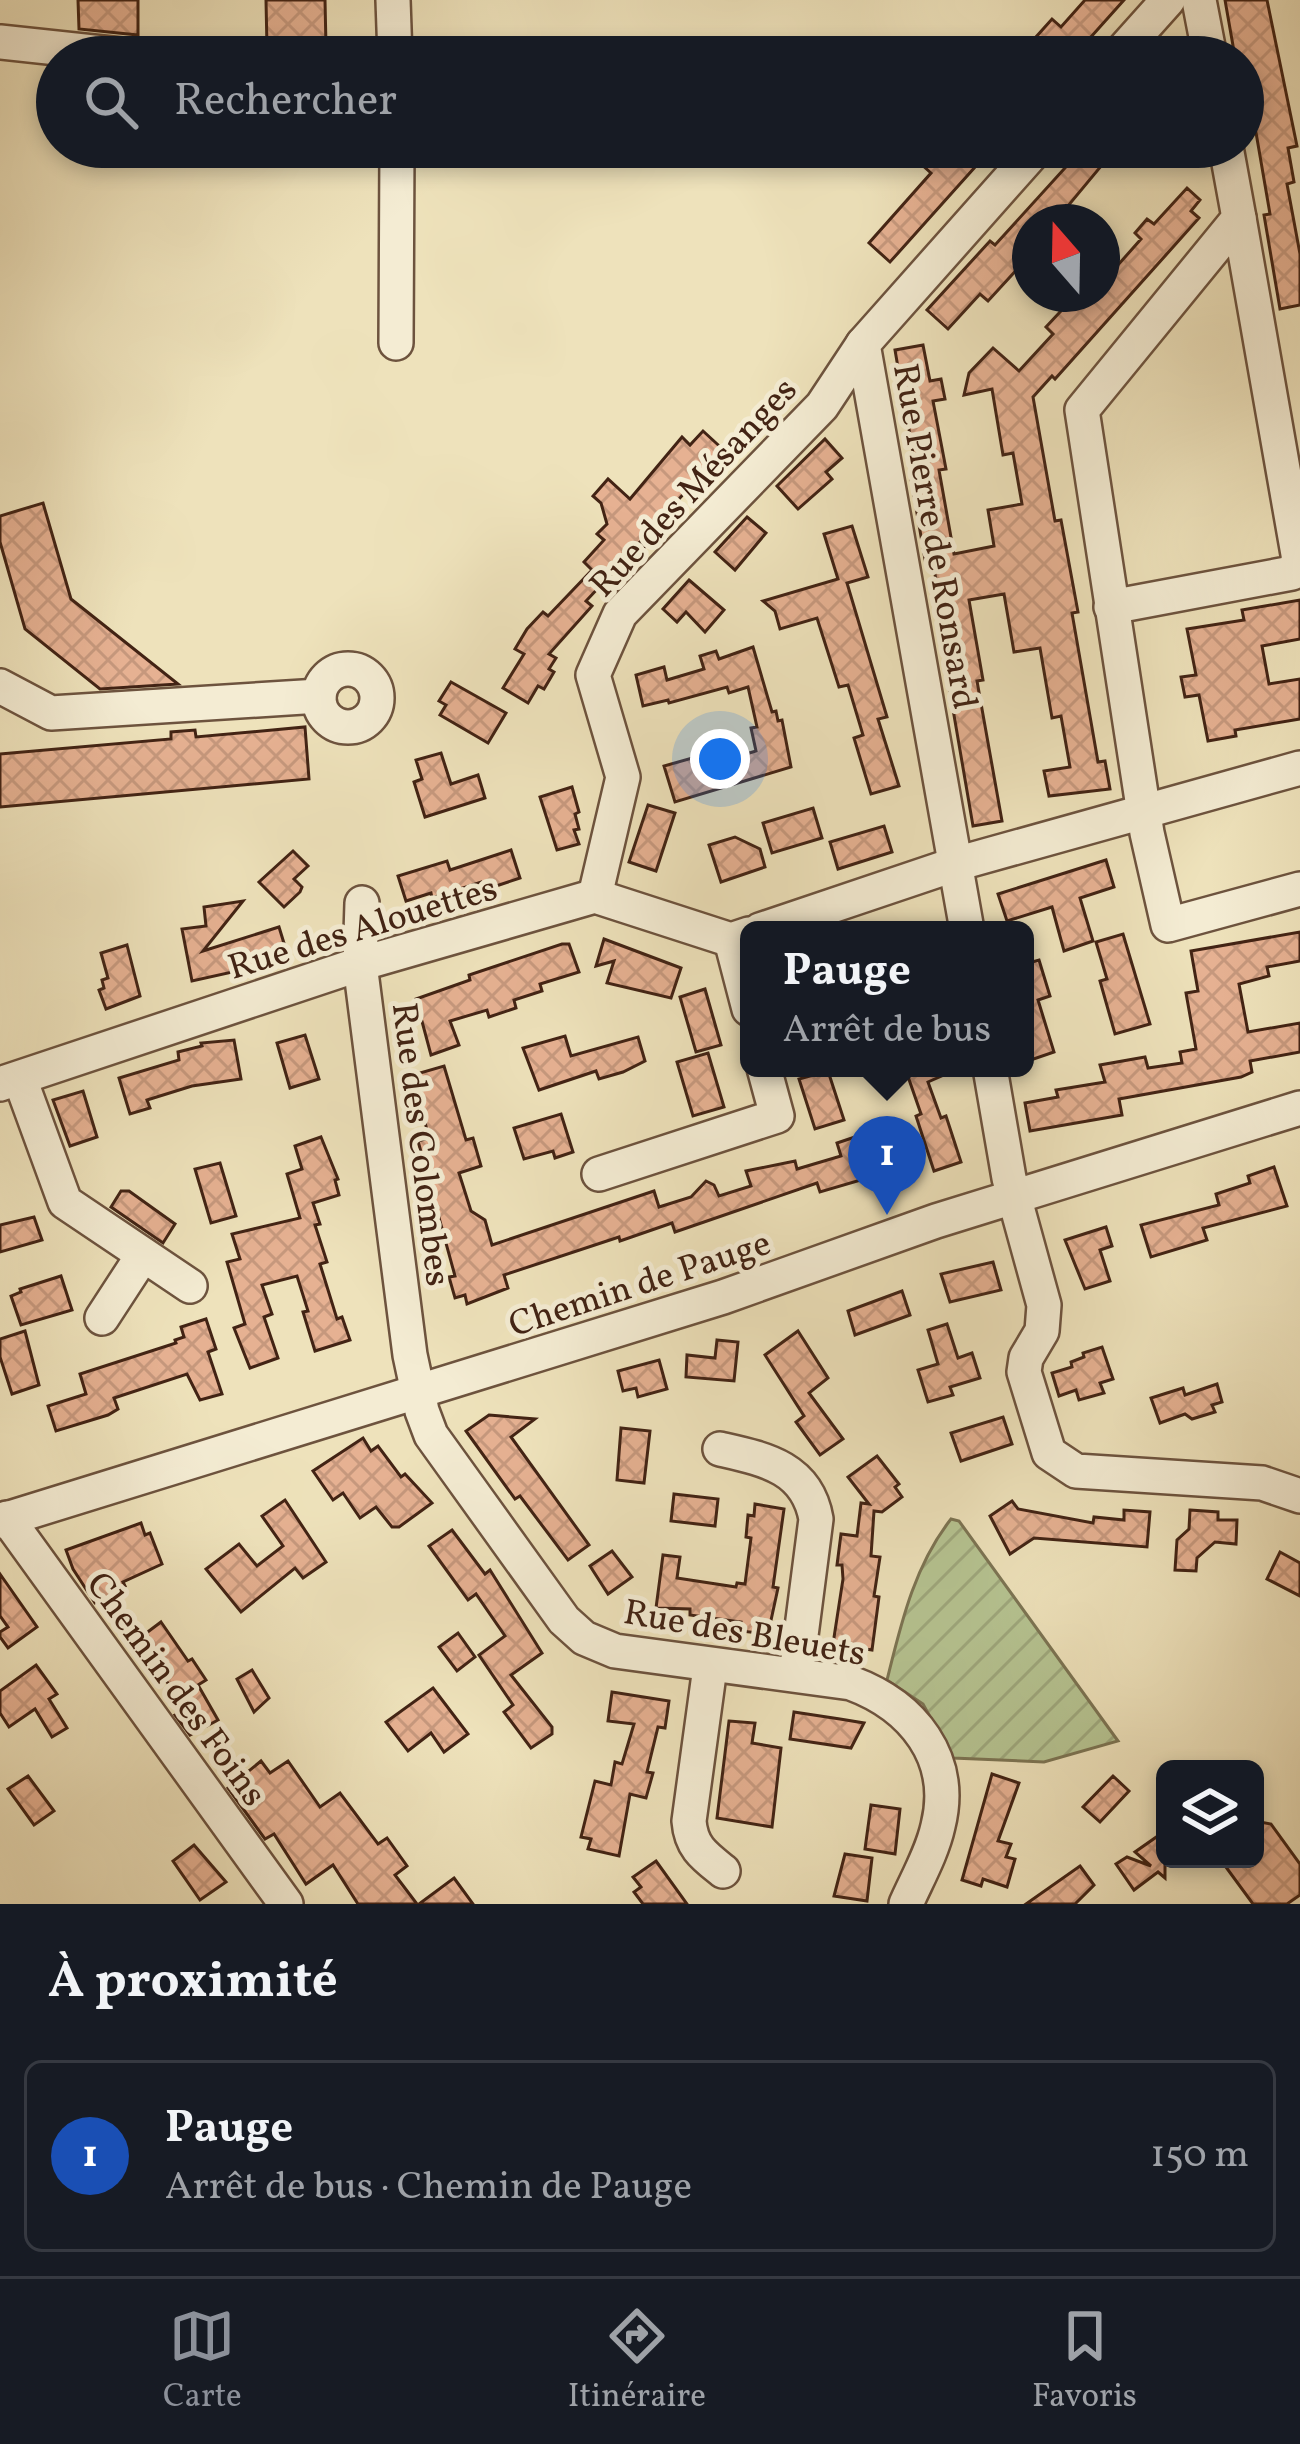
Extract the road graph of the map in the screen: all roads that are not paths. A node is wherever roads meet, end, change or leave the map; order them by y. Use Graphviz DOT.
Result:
graph roads {
  1 [pos="393,0"];
  2 [pos="1168,0"];
  3 [pos="1199,0"];
  4 [pos="394,36"];
  5 [pos="1136,36"];
  6 [pos="1206,36"];
  7 [pos="0,42"];
  8 [pos="36,46"];
  9 [pos="397,168"];
  10 [pos="1019,168"];
  11 [pos="1230,168"];
  12 [pos="1239,218"];
  13 [pos="397,343"];
  14 [pos="863,344"];
  15 [pos="1111,607"];
  16 [pos="0,686"];
  17 [pos="319,696"];
  18 [pos="1300,768"];
  19 [pos="1145,811"];
  20 [pos="956,864"];
  21 [pos="1300,889"];
  22 [pos="595,896"];
  23 [pos="362,903"];
  24 [pos="788,921"];
  25 [pos="966,921"];
  26 [pos="740,933"];
  27 [pos="360,964"];
  28 [pos="766,1077"];
  29 [pos="992,1077"];
  30 [pos="10,1081"];
  31 [pos="1300,1108"];
  32 [pos="599,1174"];
  33 [pos="1013,1196"];
  34 [pos="143,1255"];
  35 [pos="190,1286"];
  36 [pos="102,1318"];
  37 [pos="418,1394"];
  38 [pos="720,1449"];
  39 [pos="1300,1496"];
  40 [pos="3,1520"];
  41 [pos="710,1666"];
  42 [pos="796,1674"];
  43 [pos="723,1871"];
  44 [pos="915,1901"];
  45 [pos="286,1904"];
  1 -- 4 [label="street"];
  2 -- 5 [label="street"];
  3 -- 6 [label="street"];
  7 -- 8 [label="street"];
  9 -- 13 [label="street"];
  10 -- 14 [label="street, Rue Pierre de Ronsard"];
  11 -- 12 [label="street"];
  12 -- 15 [label="street"];
  12 -- 15 [label="street"];
  14 -- 20 [label="street, Rue Pierre de Ronsard"];
  14 -- 22 [label="street, Rue des Mésanges"];
  15 -- 19 [label="street"];
  16 -- 17 [label="street"];
  18 -- 19 [label="street"];
  19 -- 20 [label="street"];
  19 -- 21 [label="street"];
  20 -- 24 [label="street"];
  20 -- 25 [label="street, Rue Pierre de Ronsard"];
  22 -- 26 [label="street"];
  22 -- 27 [label="street, Rue des Alouettes"];
  23 -- 27 [label="street, Rue des Colombes"];
  27 -- 30 [label="street, Rue des Alouettes"];
  27 -- 37 [label="street, Rue des Colombes"];
  28 -- 32 [label="street"];
  29 -- 33 [label="street"];
  30 -- 34 [label="street"];
  31 -- 33 [label="street, Chemin de Pauge"];
  33 -- 37 [label="street, Chemin de Pauge"];
  33 -- 39 [label="street"];
  34 -- 35 [label="street"];
  34 -- 36 [label="street"];
  37 -- 40 [label="street, Chemin de Pauge"];
  37 -- 41 [label="street, Rue des Bleuets"];
  38 -- 42 [label="street"];
  40 -- 45 [label="street, Chemin des Foins"];
  41 -- 42 [label="street, Rue des Bleuets"];
  41 -- 43 [label="street"];
  42 -- 44 [label="street, Rue des Bleuets"];
}
